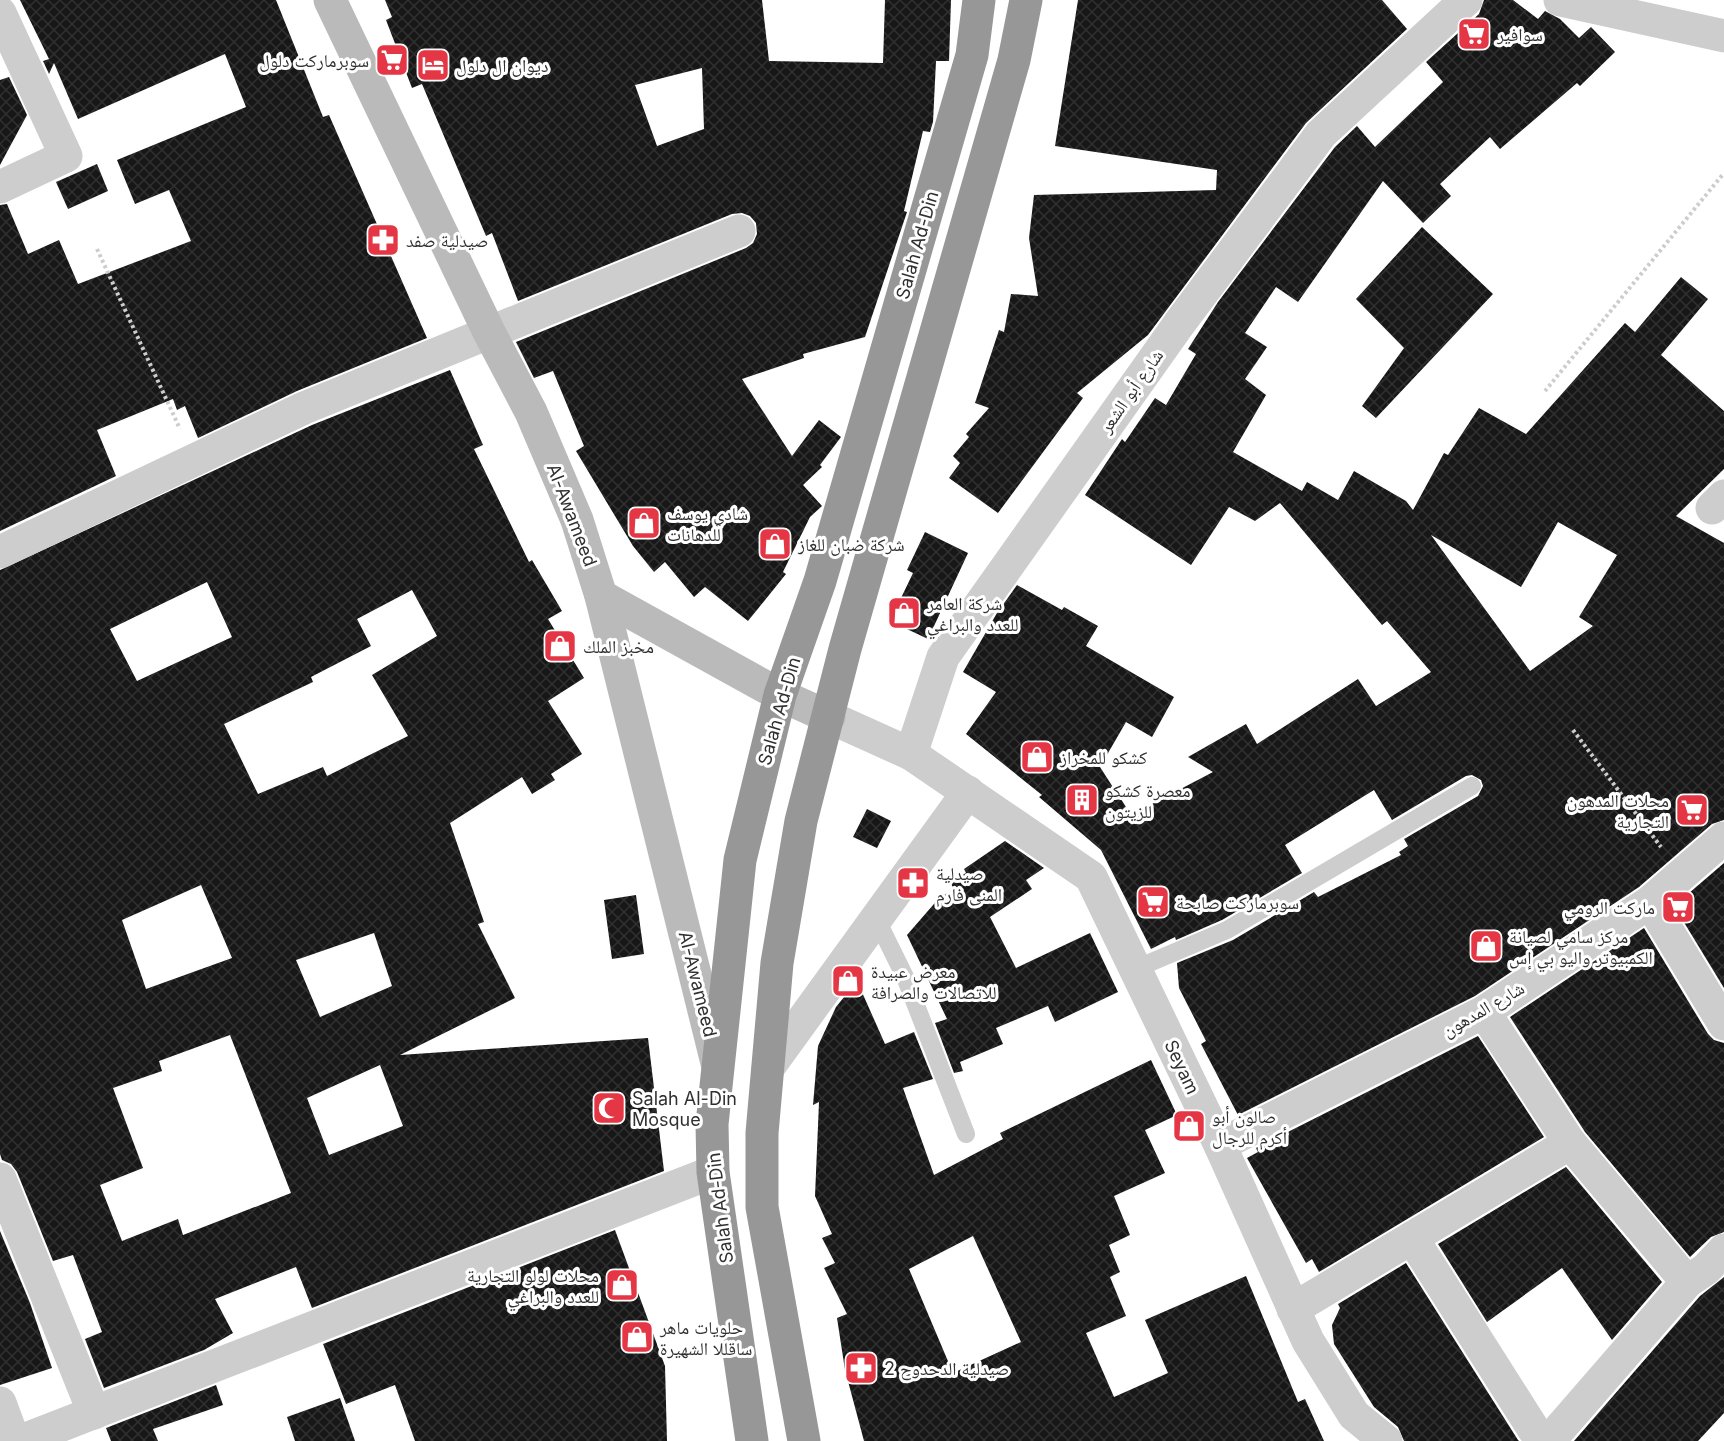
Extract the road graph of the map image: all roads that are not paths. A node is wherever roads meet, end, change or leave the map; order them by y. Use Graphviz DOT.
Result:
graph roads {
  1 [pos="330,0"];
  2 [pos="979,0"];
  3 [pos="1026,0"];
  4 [pos="1466,0"];
  5 [pos="1560,0"];
  6 [pos="0,12"];
  7 [pos="1724,36"];
  8 [pos="0,187"];
  9 [pos="739,231"];
  10 [pos="489,332"];
  11 [pos="0,552"];
  12 [pos="601,596"];
  13 [pos="780,695"];
  14 [pos="829,717"];
  15 [pos="911,754"];
  16 [pos="1472,786"];
  17 [pos="968,792"];
  18 [pos="1724,838"];
  19 [pos="1650,902"];
  20 [pos="876,918"];
  21 [pos="1135,969"];
  22 [pos="1484,1012"];
  23 [pos="1724,1024"];
  24 [pos="717,1065"];
  25 [pos="768,1068"];
  26 [pos="966,1134"];
  27 [pos="1570,1143"];
  28 [pos="1221,1145"];
  29 [pos="713,1172"];
  30 [pos="0,1179"];
  31 [pos="1412,1238"];
  32 [pos="1724,1250"];
  33 [pos="1687,1282"];
  34 [pos="1293,1309"];
  35 [pos="0,1403"];
  36 [pos="94,1413"];
  37 [pos="1542,1435"];
  38 [pos="14,1441"];
  39 [pos="21,1441"];
  40 [pos="752,1441"];
  41 [pos="804,1441"];
  42 [pos="1386,1441"];
  1 -- 10 [label="main road, Al-Awameed"];
  2 -- 13 [label="highway, Salah Ad-Din"];
  3 -- 14 [label="highway"];
  4 -- 15 [label="street, شارع أبو الشعر"];
  5 -- 7 [label="street"];
  6 -- 8 [label="street"];
  9 -- 10 [label="street"];
  10 -- 11 [label="street"];
  10 -- 12 [label="main road, Al-Awameed"];
  12 -- 13 [label="main road"];
  12 -- 24 [label="main road, Al-Awameed"];
  13 -- 14 [label="main road"];
  13 -- 24 [label="highway, Salah Ad-Din"];
  14 -- 15 [label="street"];
  14 -- 25 [label="highway"];
  15 -- 17 [label="street, Seyam"];
  16 -- 21 [label="lane"];
  17 -- 20 [label="street"];
  17 -- 21 [label="street, Seyam"];
  18 -- 19 [label="street, شارع المدهون"];
  19 -- 22 [label="street, شارع المدهون"];
  19 -- 23 [label="street"];
  20 -- 25 [label="street"];
  20 -- 26 [label="lane"];
  21 -- 28 [label="street, Seyam"];
  22 -- 27 [label="street"];
  22 -- 28 [label="street, شارع المدهون"];
  24 -- 29 [label="highway, Salah Ad-Din"];
  25 -- 41 [label="highway"];
  27 -- 31 [label="street"];
  27 -- 33 [label="street"];
  28 -- 34 [label="street, Seyam"];
  29 -- 36 [label="street"];
  29 -- 40 [label="highway, Salah Ad-Din"];
  30 -- 36 [label="street"];
  31 -- 34 [label="street"];
  31 -- 37 [label="street"];
  32 -- 33 [label="street"];
  33 -- 37 [label="street"];
  34 -- 42 [label="street, Seyam"];
  35 -- 38 [label="street"];
  36 -- 39 [label="street"];
}
